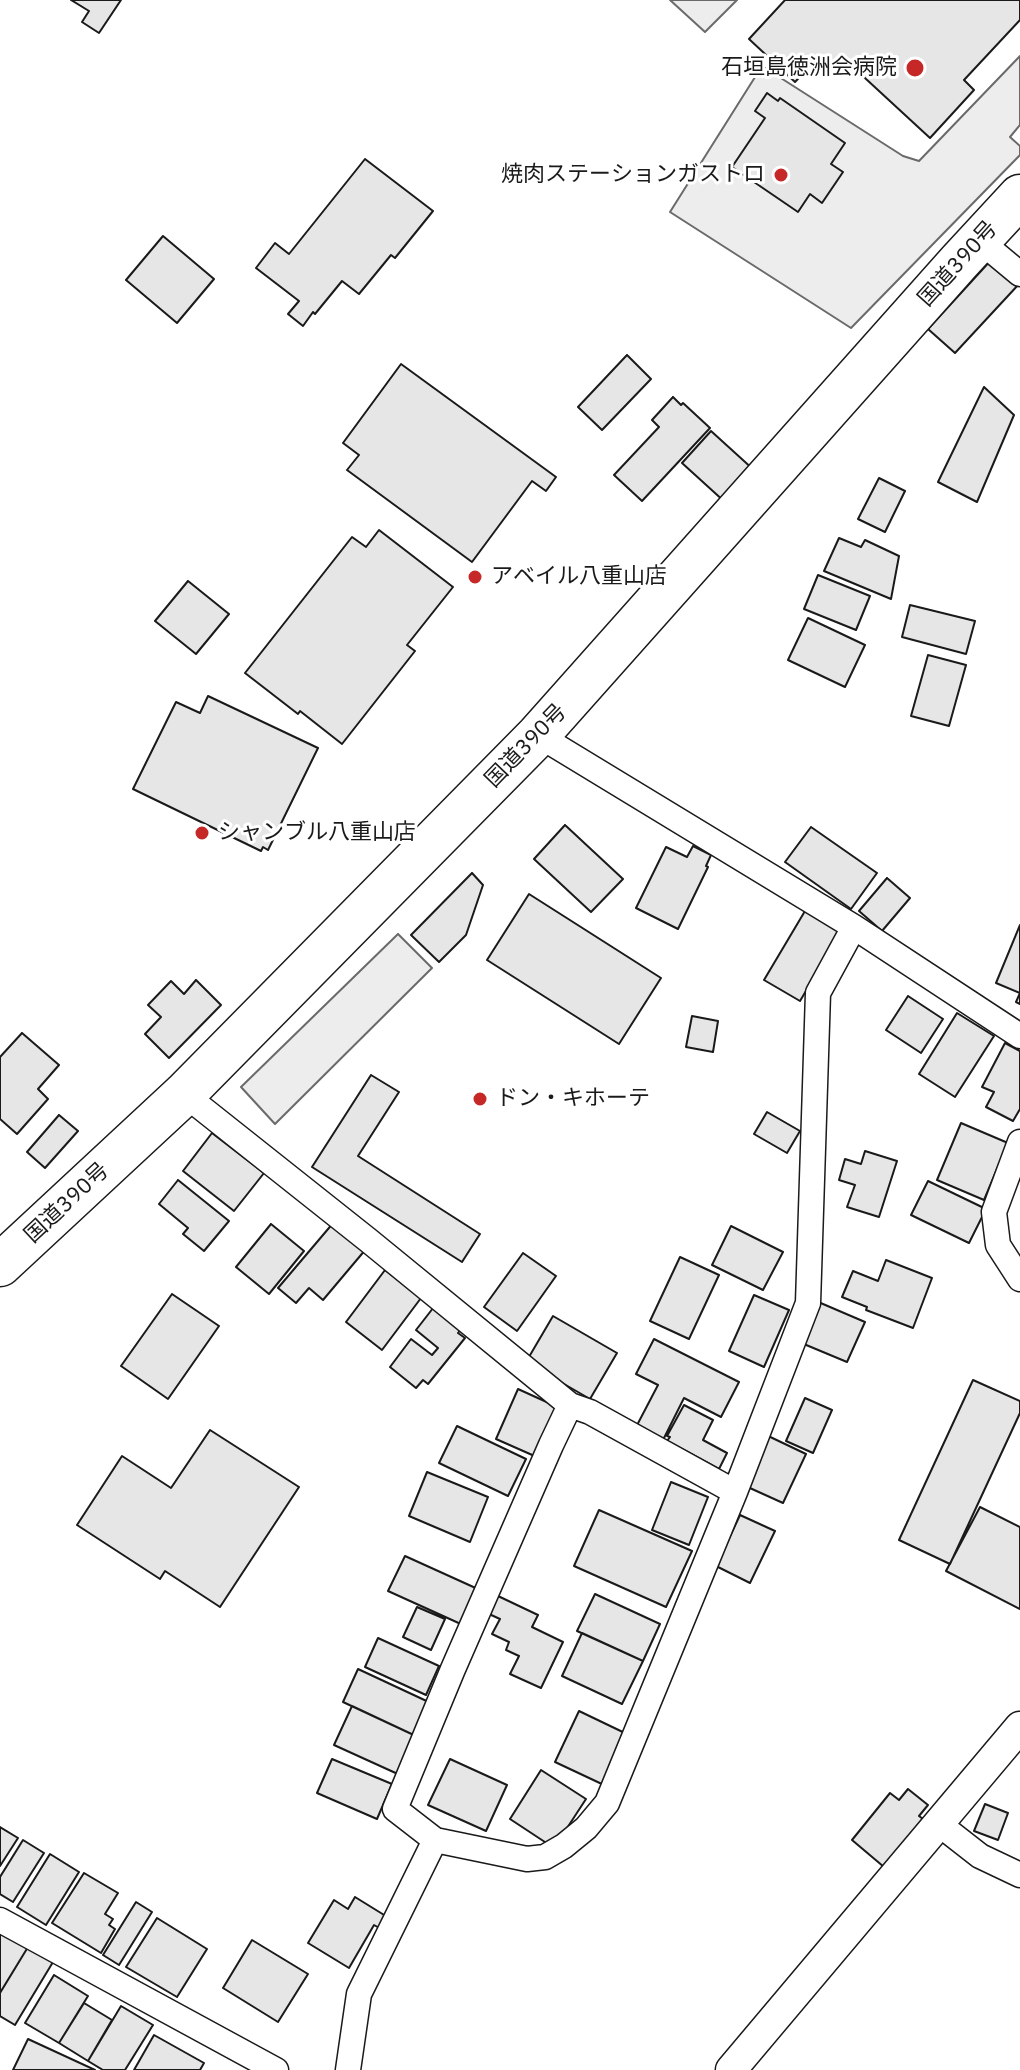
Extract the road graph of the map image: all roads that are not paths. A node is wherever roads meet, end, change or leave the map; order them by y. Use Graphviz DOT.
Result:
graph roads {
  1 [pos="1020,196"];
  2 [pos="979,240"];
  3 [pos="1020,274"];
  4 [pos="538,735"];
  5 [pos="854,927"];
  6 [pos="1020,1036"];
  7 [pos="184,1094"];
  8 [pos="1020,1142"];
  9 [pos="0,1265"];
  10 [pos="1020,1279"];
  11 [pos="570,1405"];
  12 [pos="735,1492"];
  13 [pos="1020,1727"];
  14 [pos="939,1824"];
  15 [pos="435,1840"];
  16 [pos="1020,1875"];
  17 [pos="0,1920"];
  18 [pos="276,2070"];
  19 [pos="348,2070"];
  20 [pos="731,2070"];
  1 -- 2 [label="highway, 国道390号"];
  2 -- 3 [label="street"];
  2 -- 4 [label="highway, 国道390号"];
  4 -- 5 [label="street"];
  4 -- 7 [label="highway, 国道390号"];
  5 -- 6 [label="street"];
  5 -- 12 [label="street"];
  7 -- 9 [label="highway, 国道390号"];
  7 -- 11 [label="street"];
  8 -- 10 [label="street"];
  11 -- 12 [label="street"];
  11 -- 15 [label="street"];
  12 -- 15 [label="street"];
  13 -- 14 [label="street"];
  14 -- 16 [label="street"];
  14 -- 20 [label="street"];
  15 -- 19 [label="street"];
  17 -- 18 [label="street"];
}
